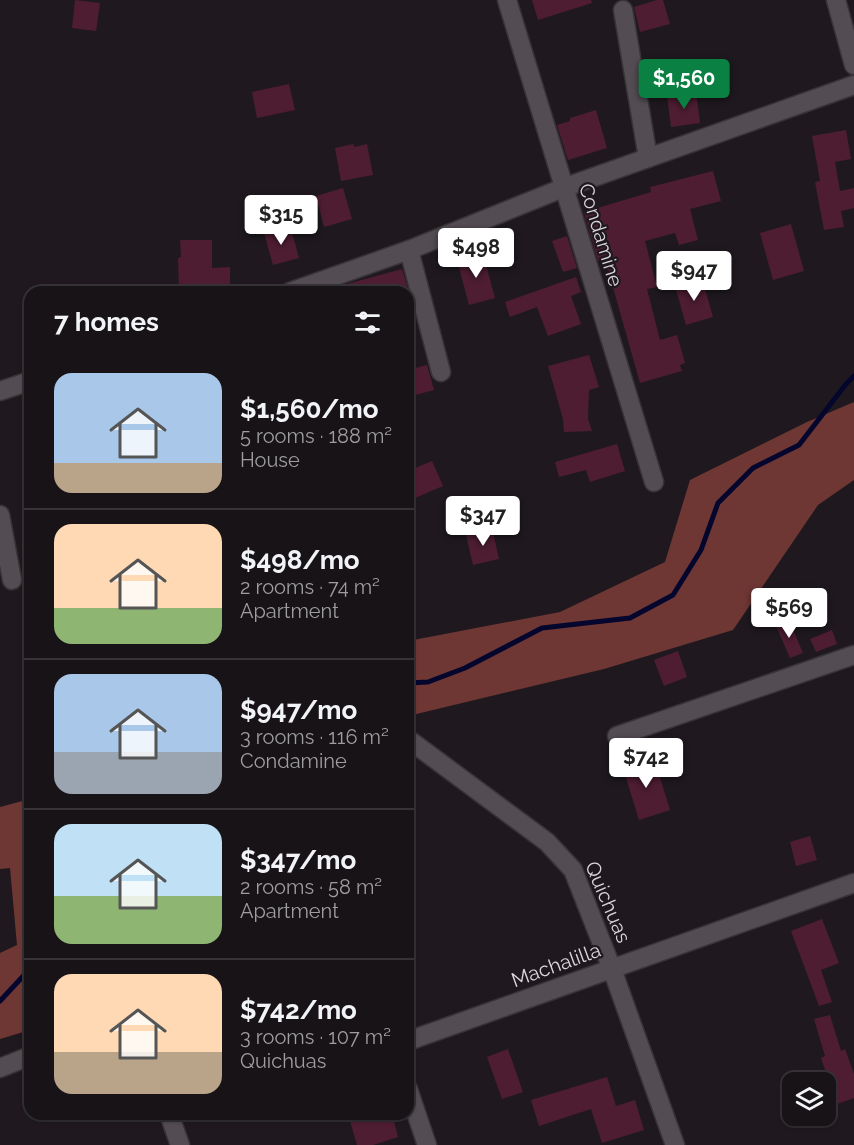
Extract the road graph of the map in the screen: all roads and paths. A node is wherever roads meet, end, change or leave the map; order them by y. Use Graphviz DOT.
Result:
graph roads {
  1 [pos="507,0"];
  2 [pos="836,0"];
  3 [pos="623,10"];
  4 [pos="854,65"];
  5 [pos="854,86"];
  6 [pos="648,158"];
  7 [pos="563,188"];
  8 [pos="409,250"];
  9 [pos="307,286"];
  10 [pos="441,372"];
  11 [pos="24,383"];
  12 [pos="0,391"];
  13 [pos="654,482"];
  14 [pos="0,515"];
  15 [pos="12,580"];
  16 [pos="854,655"];
  17 [pos="617,736"];
  18 [pos="414,743"];
  19 [pos="854,883"];
  20 [pos="612,969"];
  21 [pos="414,1039"];
  22 [pos="24,1058"];
  23 [pos="0,1068"];
  24 [pos="414,1107"];
  25 [pos="174,1120"];
  26 [pos="180,1145"];
  27 [pos="427,1145"];
  28 [pos="675,1145"];
  1 -- 7 [label="street, Condamine"];
  2 -- 4 [label="street"];
  3 -- 6 [label="street"];
  5 -- 6 [label="street"];
  6 -- 7 [label="street"];
  7 -- 8 [label="street"];
  7 -- 13 [label="street, Condamine"];
  8 -- 9 [label="street"];
  8 -- 10 [label="street"];
  11 -- 12 [label="street"];
  14 -- 15 [label="street"];
  16 -- 17 [label="street"];
  18 -- 20 [label="street, Quichuas"];
  19 -- 20 [label="street, Machalilla"];
  20 -- 21 [label="street, Machalilla"];
  20 -- 28 [label="street, Quichuas"];
  22 -- 23 [label="street"];
  24 -- 27 [label="street"];
  25 -- 26 [label="street"];
}
